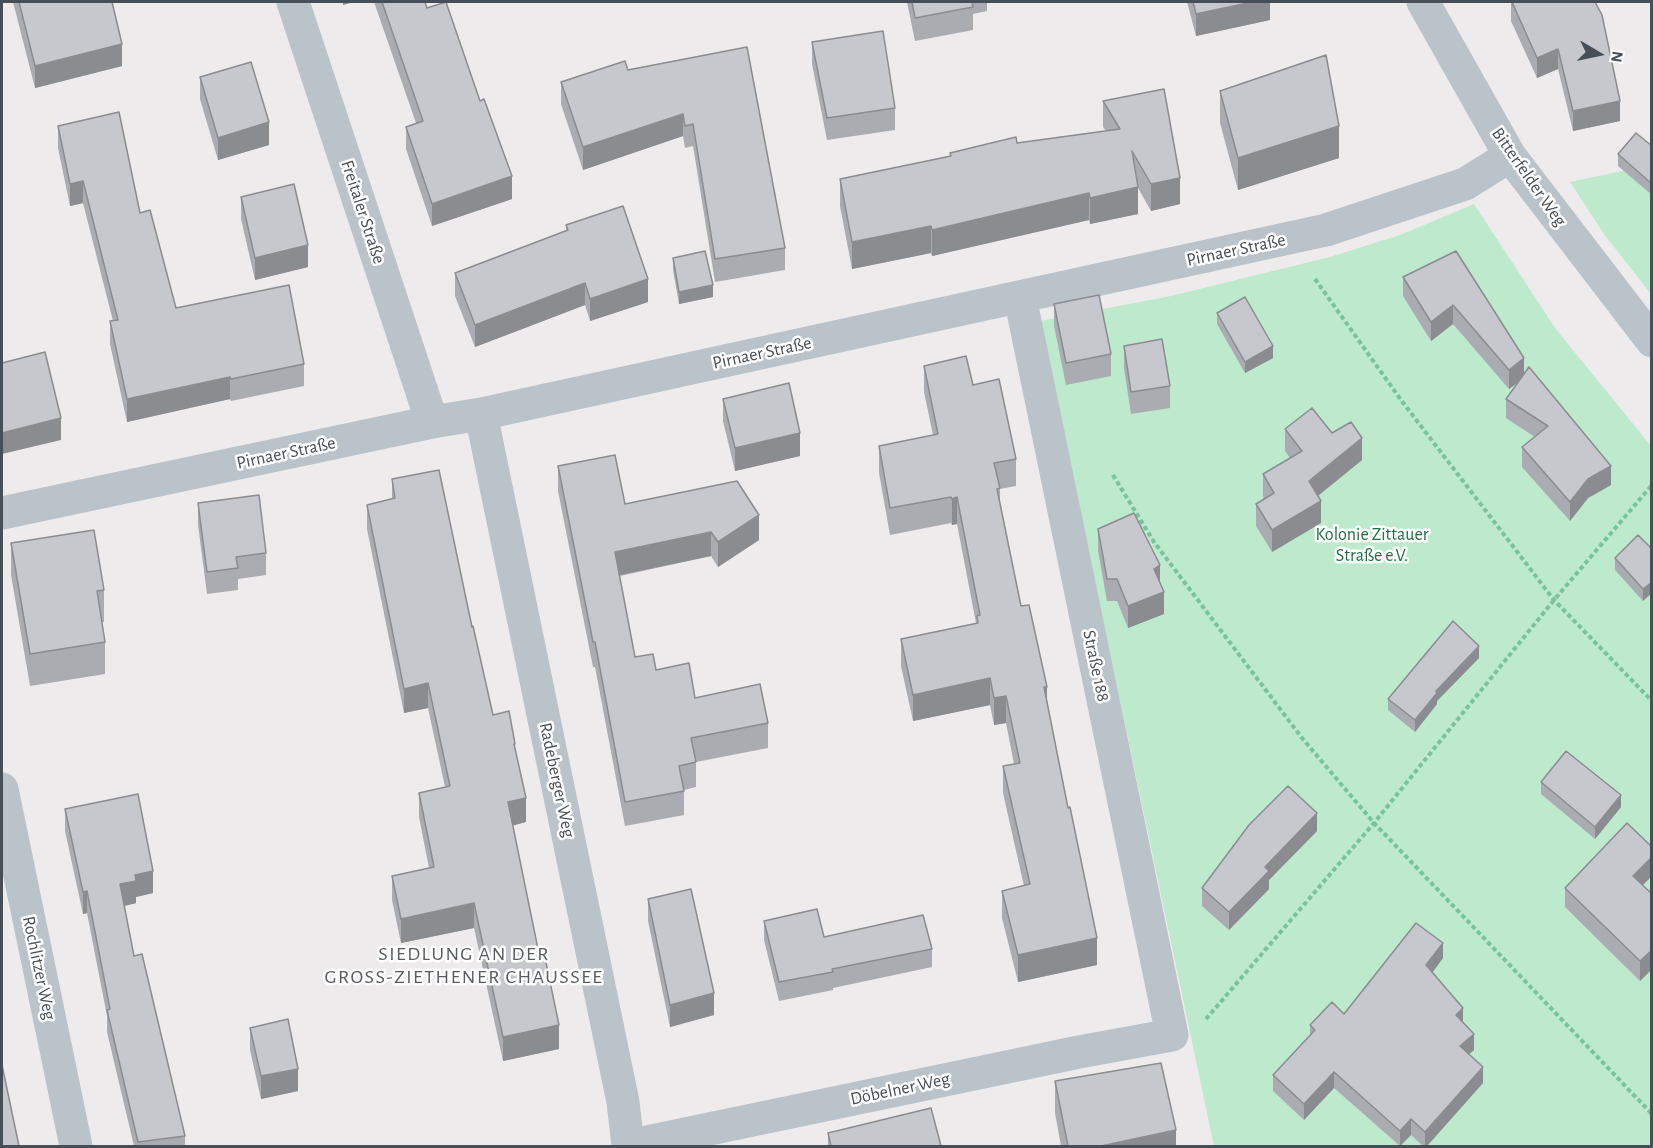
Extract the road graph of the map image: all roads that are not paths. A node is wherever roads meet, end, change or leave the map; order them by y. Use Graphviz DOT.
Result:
graph roads {
  1 [pos="293,2"];
  2 [pos="1424,2"];
  3 [pos="1510,156"];
  4 [pos="1020,297"];
  5 [pos="1652,341"];
  6 [pos="481,414"];
  7 [pos="432,422"];
  8 [pos="2,513"];
  9 [pos="2,789"];
  10 [pos="1172,1035"];
  11 [pos="76,1146"];
  12 [pos="628,1146"];
  1 -- 7 [label="street, Freitaler Straße"];
  2 -- 3 [label="street, Bitterfelder Weg"];
  3 -- 4 [label="street, Pirnaer Straße"];
  3 -- 5 [label="street, Bitterfelder Weg"];
  4 -- 6 [label="street, Pirnaer Straße"];
  4 -- 10 [label="street, Straße 188"];
  6 -- 7 [label="street, Pirnaer Straße"];
  6 -- 12 [label="street, Radeberger Weg"];
  7 -- 8 [label="street, Pirnaer Straße"];
  9 -- 11 [label="street, Rochlitzer Weg"];
  10 -- 12 [label="street, Döbelner Weg"];
}
